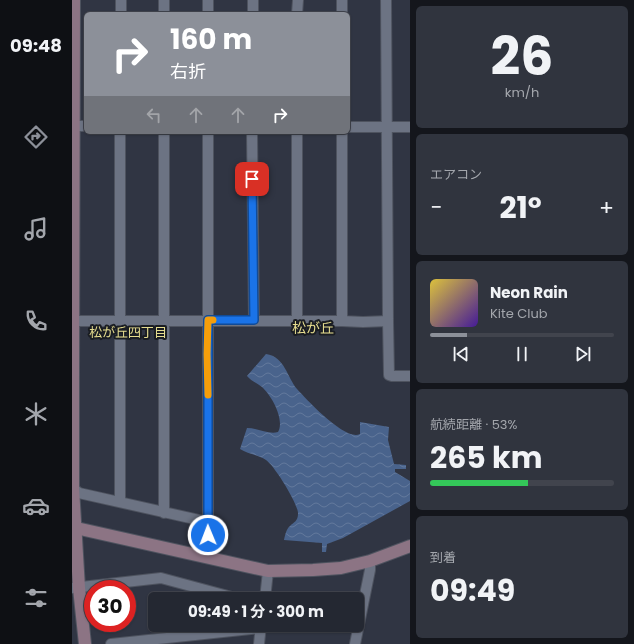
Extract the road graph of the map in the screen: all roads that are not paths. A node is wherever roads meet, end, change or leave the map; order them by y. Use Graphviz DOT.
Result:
graph roads {
  1 [pos="74,0"];
  2 [pos="121,0"];
  3 [pos="164,0"];
  4 [pos="208,0"];
  5 [pos="253,0"];
  6 [pos="298,0"];
  7 [pos="342,0"];
  8 [pos="386,0"];
  9 [pos="121,12"];
  10 [pos="164,12"];
  11 [pos="208,12"];
  12 [pos="253,12"];
  13 [pos="298,12"];
  14 [pos="342,12"];
  15 [pos="77,126"];
  16 [pos="350,127"];
  17 [pos="386,127"];
  18 [pos="410,127"];
  19 [pos="120,134"];
  20 [pos="164,134"];
  21 [pos="208,134"];
  22 [pos="252,134"];
  23 [pos="297,134"];
  24 [pos="342,134"];
  25 [pos="208,320"];
  26 [pos="254,320"];
  27 [pos="73,321"];
  28 [pos="120,321"];
  29 [pos="164,321"];
  30 [pos="297,321"];
  31 [pos="342,321"];
  32 [pos="388,321"];
  33 [pos="410,376"];
  34 [pos="73,488"];
  35 [pos="120,501"];
  36 [pos="164,513"];
  37 [pos="208,522"];
  38 [pos="73,528"];
  39 [pos="410,546"];
  40 [pos="208,557"];
  41 [pos="370,562"];
  42 [pos="268,571"];
  43 [pos="75,588"];
  44 [pos="213,592"];
  45 [pos="266,592"];
  46 [pos="364,596"];
  47 [pos="235,632"];
  48 [pos="260,632"];
  49 [pos="357,632"];
  50 [pos="199,639"];
  51 [pos="143,642"];
  52 [pos="85,644"];
  53 [pos="111,644"];
  54 [pos="259,644"];
  55 [pos="355,644"];
  1 -- 15 [label="street"];
  2 -- 9 [label="street"];
  3 -- 10 [label="street"];
  4 -- 11 [label="street"];
  5 -- 12 [label="street"];
  6 -- 13 [label="street"];
  7 -- 14 [label="street"];
  8 -- 17 [label="street"];
  15 -- 27 [label="street"];
  16 -- 17 [label="street"];
  17 -- 18 [label="street"];
  17 -- 32 [label="street"];
  19 -- 28 [label="street"];
  20 -- 29 [label="street"];
  21 -- 25 [label="street"];
  22 -- 26 [label="street"];
  23 -- 30 [label="street"];
  24 -- 31 [label="street"];
  25 -- 26 [label="street"];
  25 -- 29 [label="street"];
  25 -- 37 [label="street"];
  26 -- 30 [label="street"];
  27 -- 28 [label="street"];
  27 -- 34 [label="street"];
  28 -- 29 [label="street"];
  28 -- 35 [label="street"];
  29 -- 36 [label="street"];
  30 -- 31 [label="street"];
  31 -- 32 [label="street"];
  32 -- 33 [label="street"];
  34 -- 35 [label="street"];
  34 -- 38 [label="street"];
  35 -- 36 [label="street"];
  36 -- 37 [label="street"];
  37 -- 40 [label="street"];
  38 -- 40 [label="street"];
  38 -- 43 [label="street"];
  39 -- 41 [label="street"];
  40 -- 42 [label="street"];
  41 -- 42 [label="street"];
  41 -- 46 [label="street"];
  42 -- 45 [label="street"];
  43 -- 44 [label="street"];
  43 -- 52 [label="street"];
  47 -- 50 [label="street"];
  48 -- 54 [label="street"];
  49 -- 55 [label="street"];
  50 -- 51 [label="street"];
  51 -- 53 [label="street"];
}
